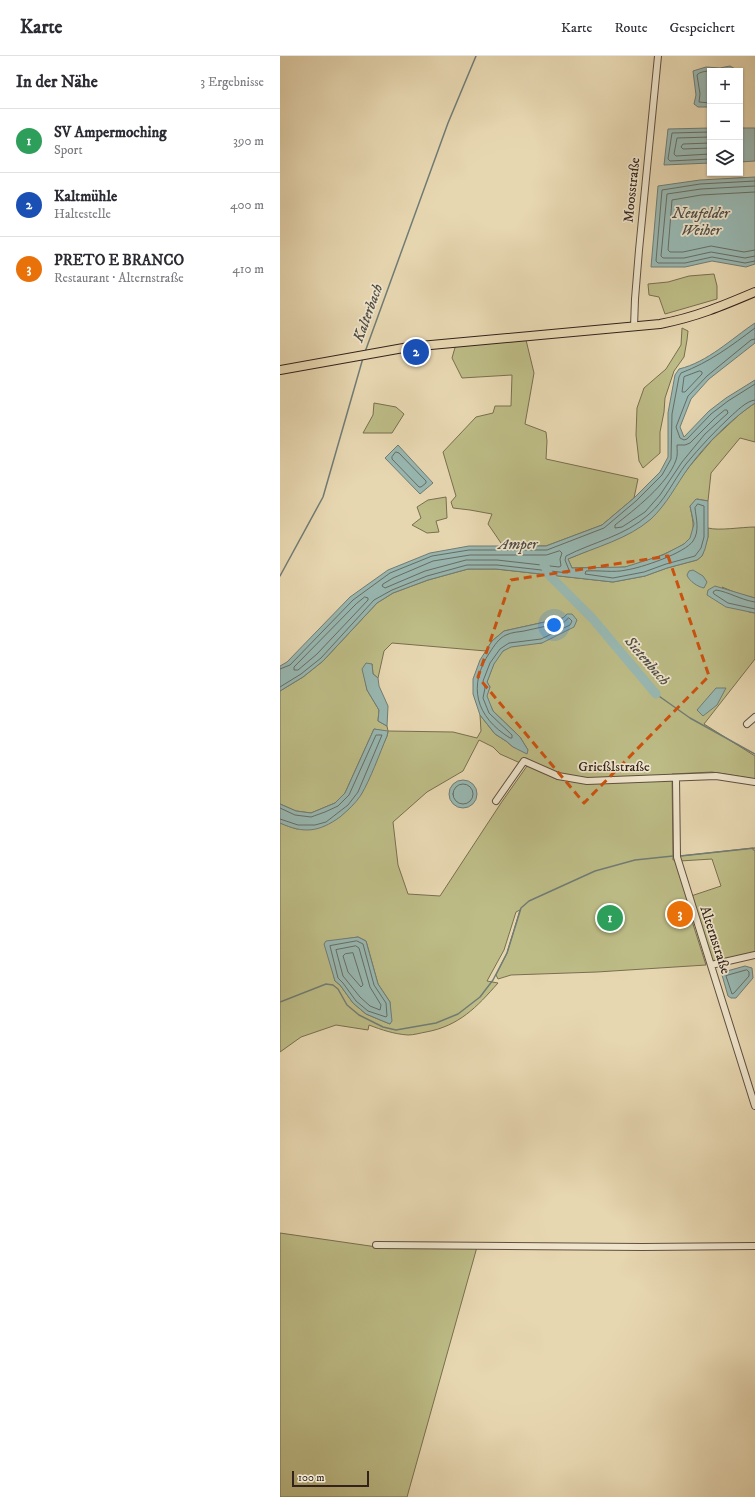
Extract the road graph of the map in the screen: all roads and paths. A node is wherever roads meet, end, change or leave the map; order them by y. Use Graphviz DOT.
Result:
graph roads {
  1 [pos="658,56"];
  2 [pos="755,292"];
  3 [pos="634,327"];
  4 [pos="280,370"];
  5 [pos="755,718"];
  6 [pos="747,724"];
  7 [pos="676,778"];
  8 [pos="755,782"];
  9 [pos="496,802"];
  10 [pos="755,955"];
  11 [pos="711,965"];
  12 [pos="755,1106"];
  13 [pos="376,1245"];
  14 [pos="755,1246"];
  1 -- 3 [label="street, Moosstraße"];
  2 -- 3 [label="main road"];
  3 -- 4 [label="main road"];
  5 -- 6 [label="street"];
  7 -- 8 [label="street, Grießlstraße"];
  7 -- 9 [label="street, Grießlstraße"];
  7 -- 11 [label="street, Alternstraße"];
  10 -- 11 [label="street"];
  11 -- 12 [label="street, Alternstraße"];
  13 -- 14 [label="street"];
}
